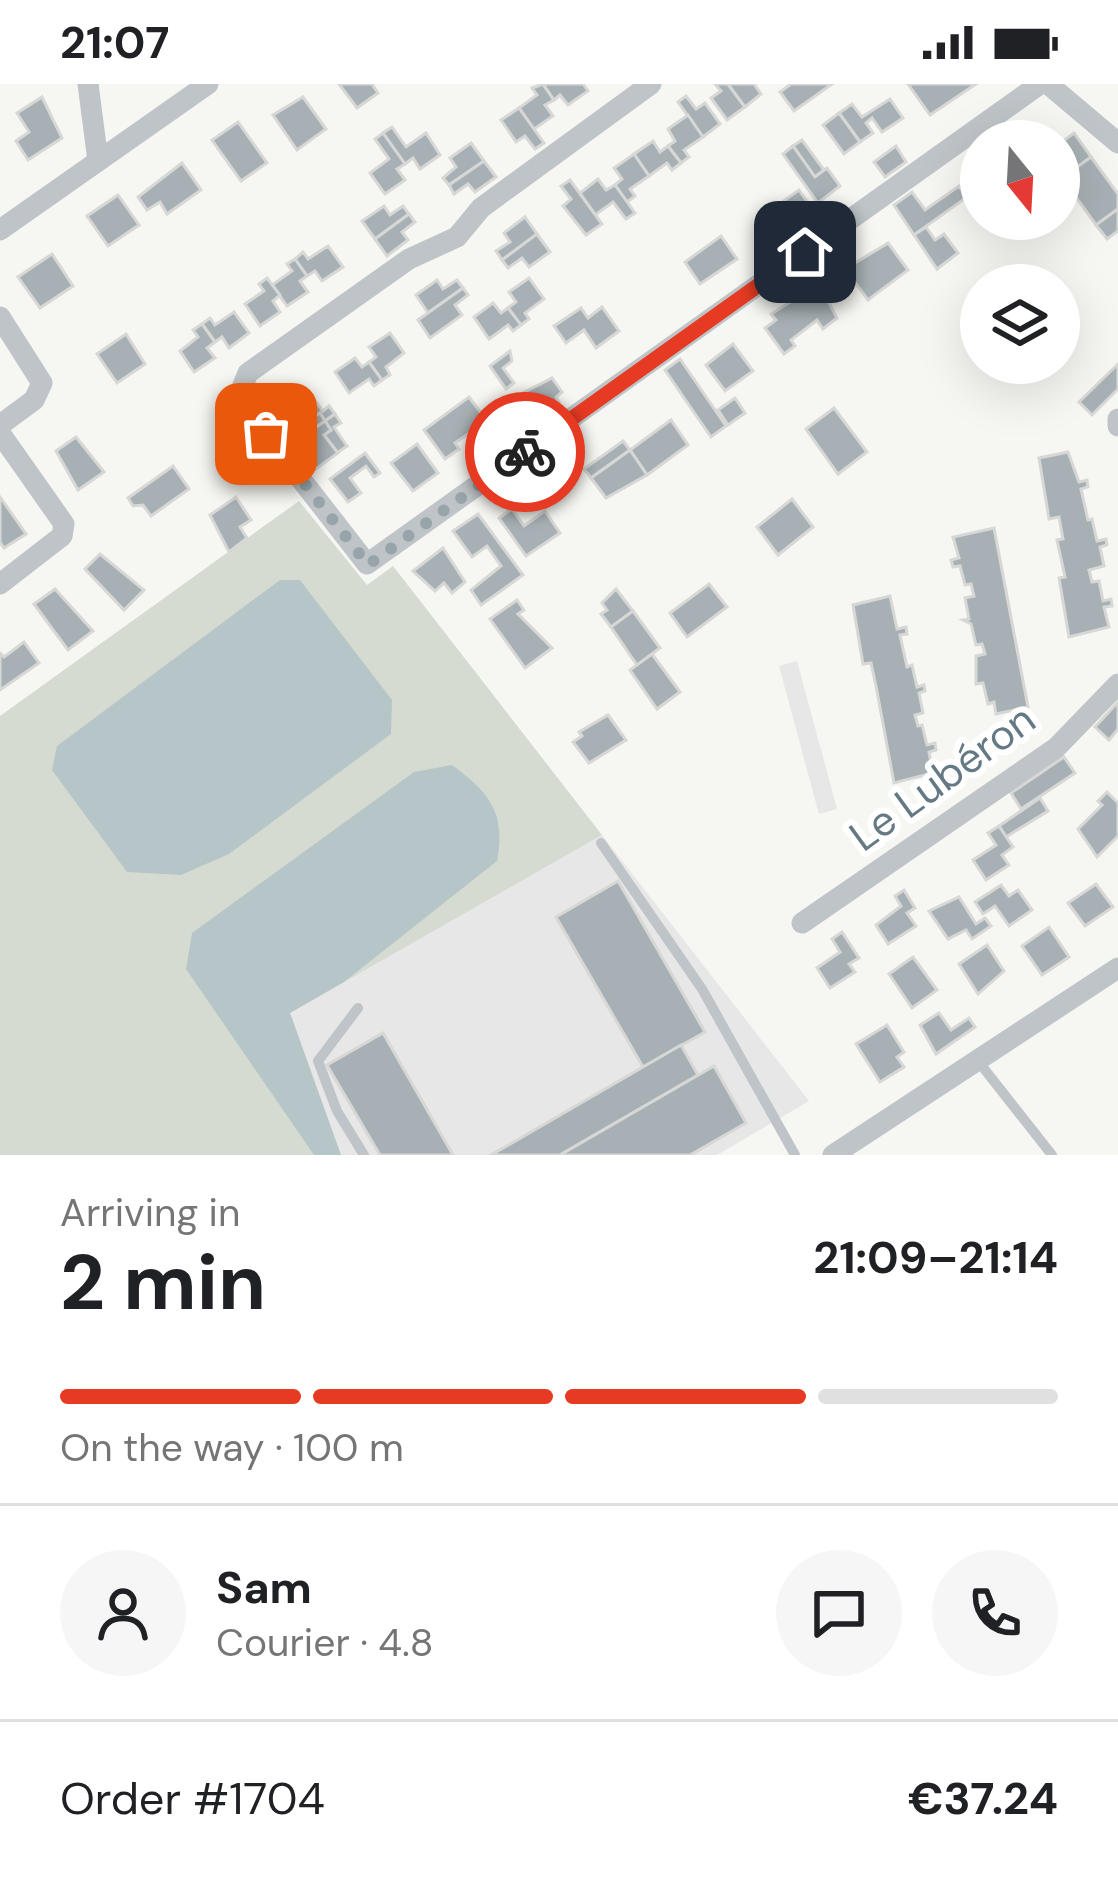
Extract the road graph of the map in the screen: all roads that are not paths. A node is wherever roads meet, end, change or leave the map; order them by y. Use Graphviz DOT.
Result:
graph roads {
  1 [pos="88,84"];
  2 [pos="208,84"];
  3 [pos="650,84"];
  4 [pos="1044,84"];
  5 [pos="1118,143"];
  6 [pos="98,161"];
  7 [pos="0,230"];
  8 [pos="0,317"];
  9 [pos="0,429"];
  10 [pos="0,584"];
  11 [pos="1118,684"];
  12 [pos="601,843"];
  13 [pos="802,922"];
  14 [pos="1118,968"];
  15 [pos="358,1008"];
  16 [pos="978,1061"];
  17 [pos="848,1151"];
  18 [pos="364,1155"];
  19 [pos="796,1155"];
  20 [pos="1052,1155"];
  1 -- 6 [label="street"];
  2 -- 6 [label="street"];
  3 -- 4 [label="street"];
  4 -- 5 [label="street"];
  6 -- 7 [label="street"];
  8 -- 9 [label="street"];
  9 -- 10 [label="street"];
  11 -- 13 [label="street, Le Lubéron"];
  12 -- 19 [label="lane"];
  14 -- 16 [label="street"];
  15 -- 18 [label="lane"];
  16 -- 17 [label="street"];
  16 -- 20 [label="lane"];
}
